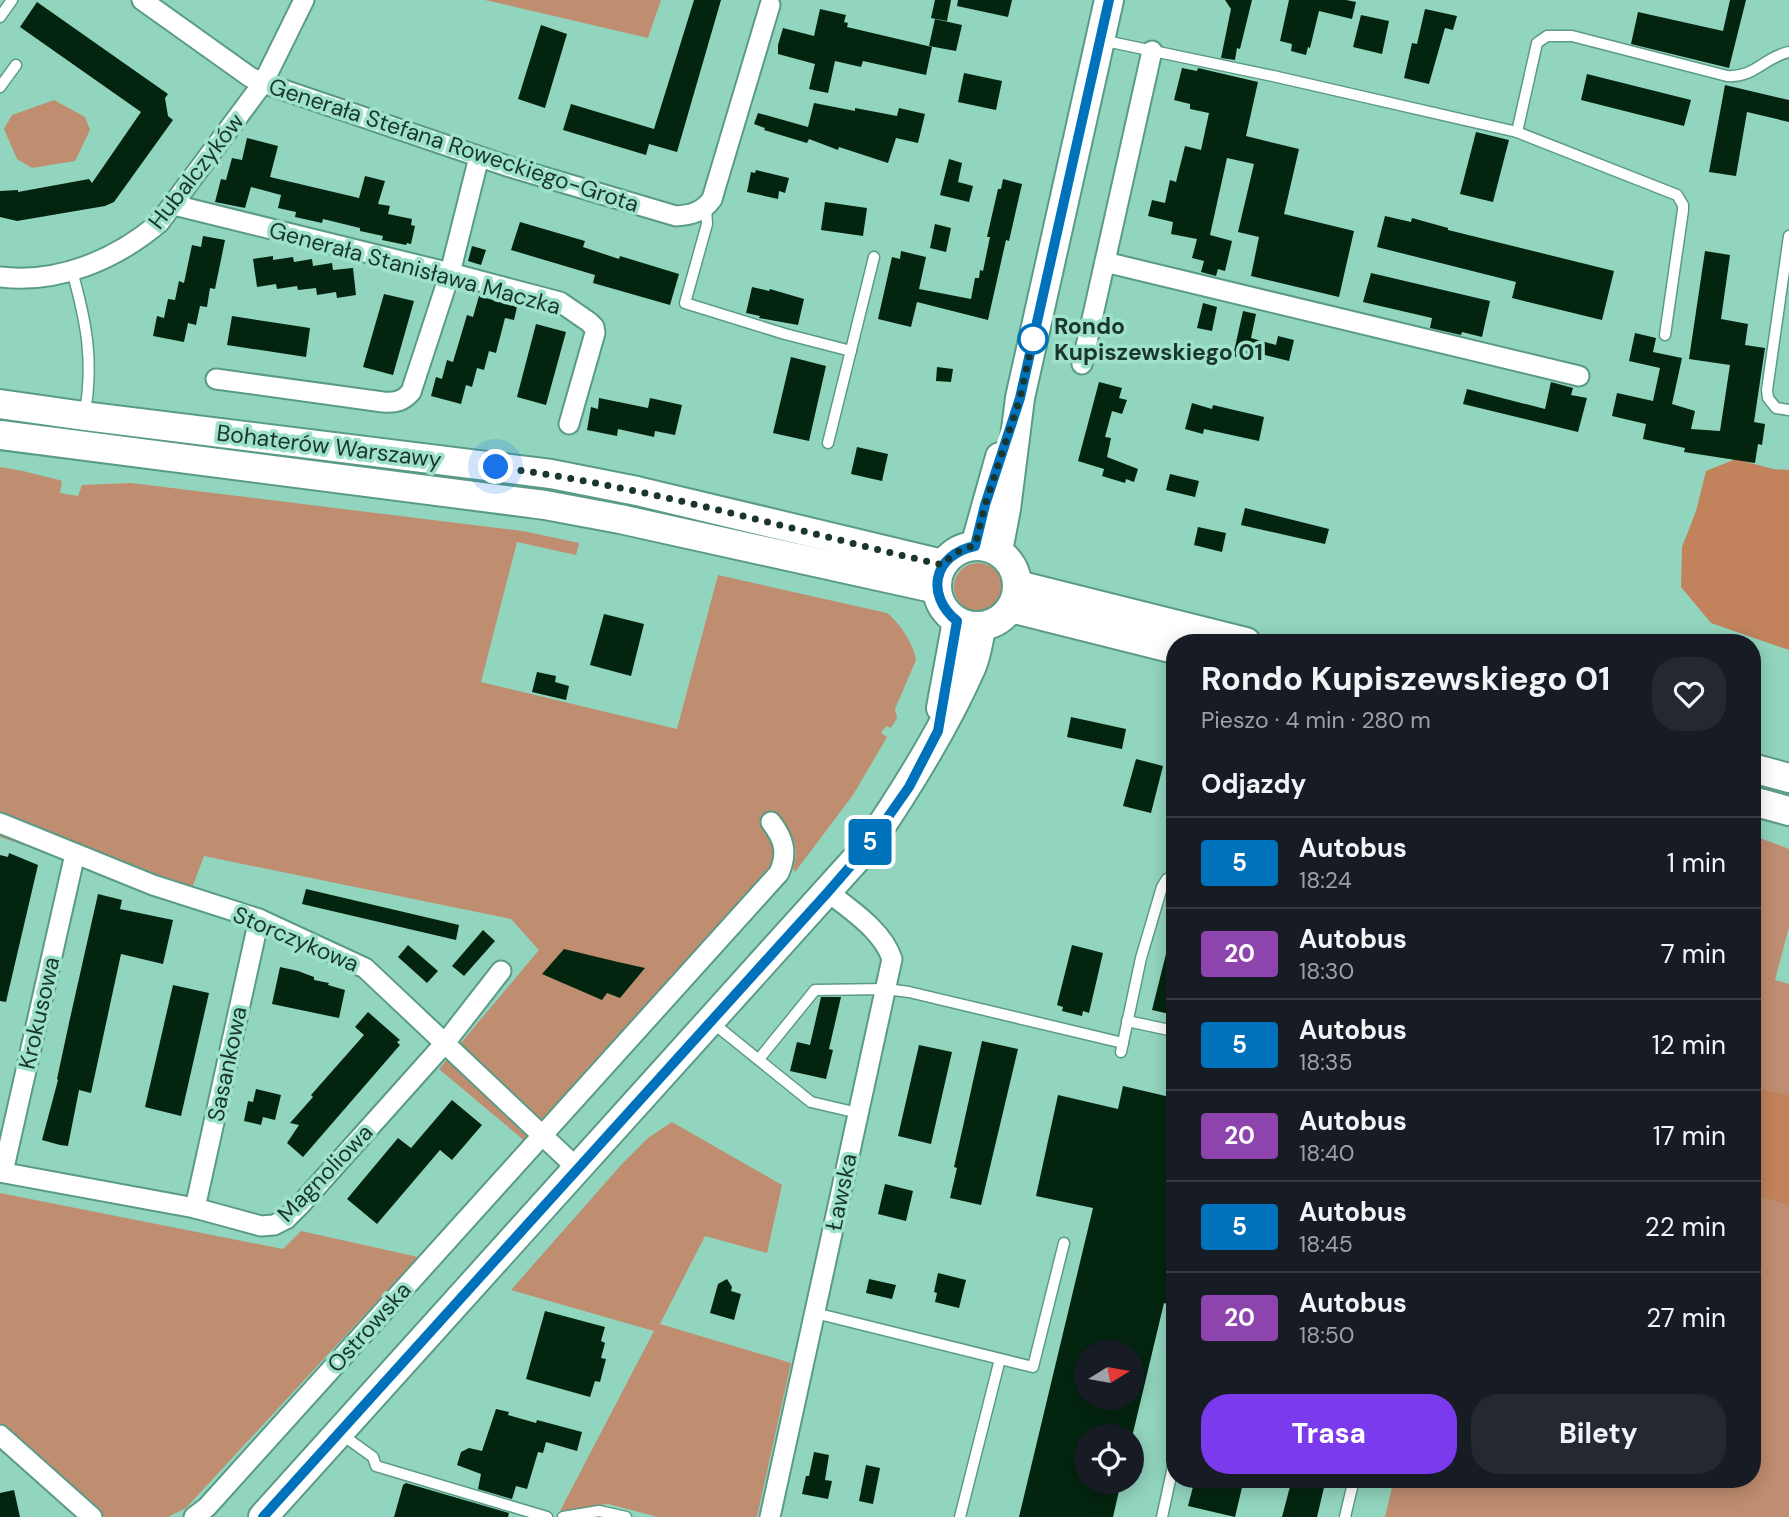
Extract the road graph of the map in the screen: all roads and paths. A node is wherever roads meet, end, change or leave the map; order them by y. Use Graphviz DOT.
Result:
graph roads {
  1 [pos="12,0"];
  2 [pos="142,0"];
  3 [pos="304,0"];
  4 [pos="1109,0"];
  5 [pos="770,5"];
  6 [pos="0,17"];
  7 [pos="1100,40"];
  8 [pos="1152,51"];
  9 [pos="1789,52"];
  10 [pos="16,65"];
  11 [pos="264,83"];
  12 [pos="0,87"];
  13 [pos="1517,132"];
  14 [pos="479,157"];
  15 [pos="174,205"];
  16 [pos="706,208"];
  17 [pos="1789,236"];
  18 [pos="874,257"];
  19 [pos="1105,262"];
  20 [pos="72,271"];
  21 [pos="450,273"];
  22 [pos="0,277"];
  23 [pos="1665,335"];
  24 [pos="851,351"];
  25 [pos="1082,364"];
  26 [pos="1579,376"];
  27 [pos="216,379"];
  28 [pos="0,404"];
  29 [pos="1789,410"];
  30 [pos="84,416"];
  31 [pos="569,424"];
  32 [pos="0,435"];
  33 [pos="828,443"];
  34 [pos="986,549"];
  35 [pos="940,577"];
  36 [pos="1014,597"];
  37 [pos="970,624"];
  38 [pos="1205,634"];
  39 [pos="1166,646"];
  40 [pos="1761,770"];
  41 [pos="1789,778"];
  42 [pos="1761,804"];
  43 [pos="1787,811"];
  44 [pos="771,822"];
  45 [pos="0,823"];
  46 [pos="75,854"];
  47 [pos="1166,881"];
  48 [pos="828,892"];
  49 [pos="258,919"];
  50 [pos="501,971"];
  51 [pos="886,989"];
  52 [pos="711,1021"];
  53 [pos="1128,1021"];
  54 [pos="1166,1029"];
  55 [pos="445,1043"];
  56 [pos="759,1059"];
  57 [pos="858,1113"];
  58 [pos="543,1136"];
  59 [pos="578,1169"];
  60 [pos="1,1172"];
  61 [pos="195,1208"];
  62 [pos="1064,1243"];
  63 [pos="815,1313"];
  64 [pos="1000,1359"];
  65 [pos="339,1432"];
  66 [pos="0,1435"];
  67 [pos="1168,1488"];
  68 [pos="1352,1488"];
  69 [pos="92,1517"];
  70 [pos="194,1517"];
  71 [pos="262,1517"];
  72 [pos="547,1517"];
  73 [pos="563,1517"];
  74 [pos="626,1517"];
  75 [pos="770,1517"];
  76 [pos="960,1517"];
  77 [pos="1162,1517"];
  78 [pos="1345,1517"];
  1 -- 6 [label="lane"];
  2 -- 11 [label="street, Generała Stefana Roweckiego-Grota"];
  3 -- 11 [label="street, Hubalczyków"];
  4 -- 7 [label="main road"];
  5 -- 16 [label="street"];
  7 -- 8 [label="lane"];
  7 -- 34 [label="main road"];
  8 -- 13 [label="lane"];
  8 -- 19 [label="street"];
  9 -- 13 [label="lane"];
  10 -- 12 [label="lane"];
  11 -- 14 [label="street, Generała Stefana Roweckiego-Grota"];
  11 -- 15 [label="street, Hubalczyków"];
  13 -- 23 [label="lane"];
  14 -- 16 [label="street, Generała Stefana Roweckiego-Grota"];
  14 -- 21 [label="street"];
  15 -- 20 [label="street, Hubalczyków"];
  15 -- 21 [label="street, Generała Stanisława Maczka"];
  16 -- 24 [label="lane"];
  17 -- 29 [label="lane"];
  18 -- 24 [label="lane"];
  19 -- 25 [label="street"];
  19 -- 26 [label="street"];
  20 -- 22 [label="street, Hubalczyków"];
  20 -- 30 [label="lane"];
  21 -- 27 [label="street"];
  21 -- 31 [label="street, Generała Stanisława Maczka"];
  24 -- 33 [label="lane"];
  28 -- 30 [label="main road, Bohaterów Warszawy"];
  30 -- 35 [label="main road, Bohaterów Warszawy"];
  32 -- 35 [label="main road, Bohaterów Warszawy"];
  34 -- 35 [label="main road"];
  34 -- 36 [label="main road"];
  35 -- 37 [label="main road"];
  36 -- 37 [label="main road"];
  36 -- 38 [label="main road"];
  36 -- 39 [label="main road"];
  37 -- 48 [label="main road"];
  40 -- 41 [label="main road"];
  42 -- 43 [label="main road"];
  44 -- 58 [label="street, Ostrowska"];
  45 -- 46 [label="street, Storczykowa"];
  46 -- 49 [label="street, Storczykowa"];
  46 -- 60 [label="street, Krokusowa"];
  47 -- 53 [label="lane"];
  48 -- 51 [label="street, Ławska"];
  48 -- 52 [label="main road"];
  49 -- 55 [label="street, Storczykowa"];
  49 -- 61 [label="street, Sasankowa"];
  50 -- 55 [label="street, Magnoliowa"];
  51 -- 53 [label="lane"];
  51 -- 56 [label="lane"];
  51 -- 57 [label="street, Ławska"];
  52 -- 56 [label="lane"];
  52 -- 59 [label="main road"];
  53 -- 54 [label="lane"];
  55 -- 58 [label="street, Storczykowa"];
  55 -- 61 [label="street, Magnoliowa"];
  56 -- 57 [label="lane"];
  57 -- 63 [label="street, Ławska"];
  58 -- 59 [label="street"];
  58 -- 70 [label="street, Ostrowska"];
  59 -- 65 [label="main road"];
  60 -- 61 [label="street, Magnoliowa"];
  62 -- 64 [label="lane"];
  63 -- 64 [label="lane"];
  63 -- 75 [label="street, Ławska"];
  64 -- 76 [label="lane"];
  65 -- 71 [label="main road"];
  65 -- 72 [label="lane"];
  66 -- 69 [label="street"];
  67 -- 77 [label="lane"];
  68 -- 78 [label="lane"];
  73 -- 74 [label="lane"];
}
